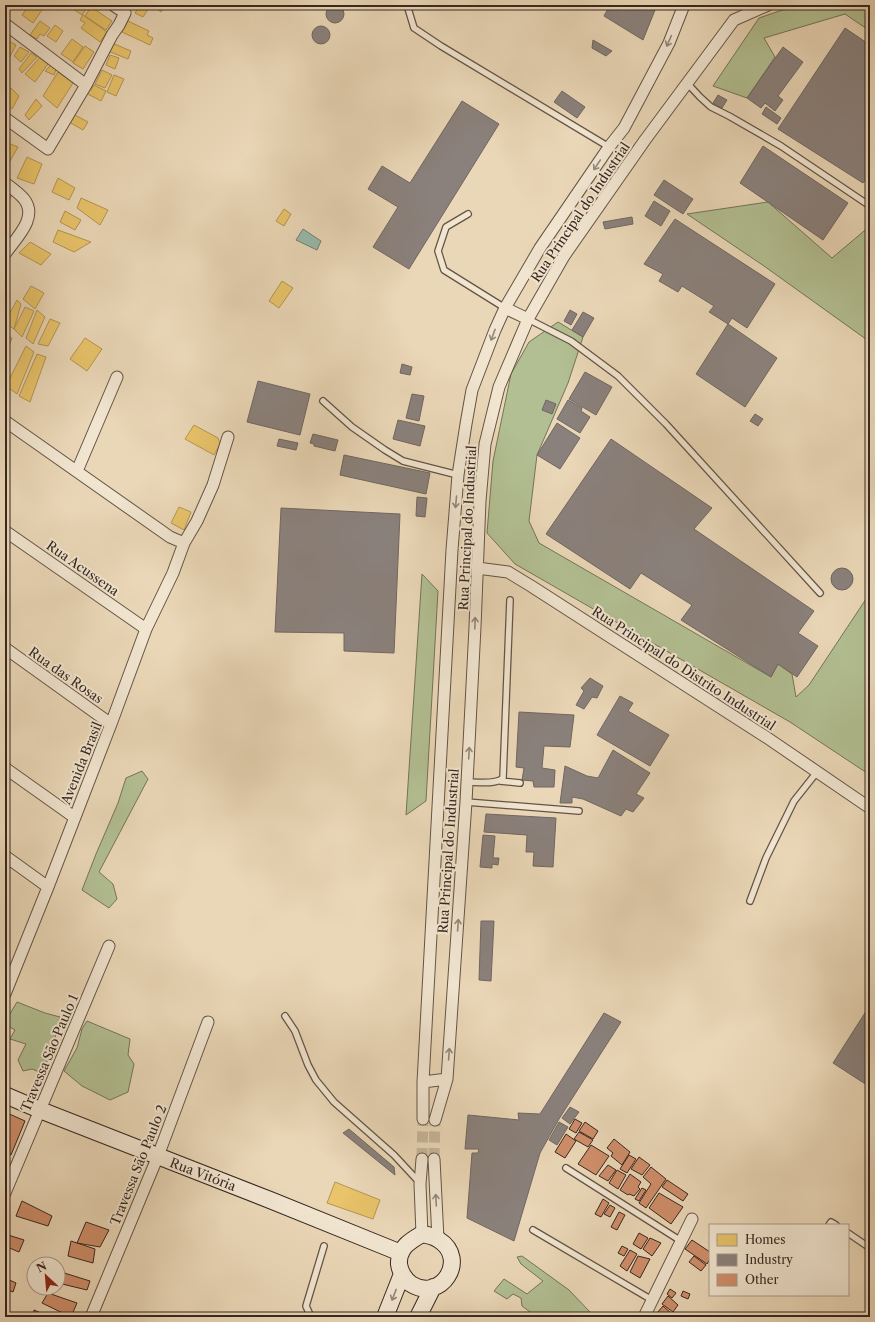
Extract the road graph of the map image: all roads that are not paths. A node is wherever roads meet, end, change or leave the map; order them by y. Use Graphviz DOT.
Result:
graph roads {
  1 [pos="113,5"];
  2 [pos="407,5"];
  3 [pos="684,5"];
  4 [pos="768,5"];
  5 [pos="5,24"];
  6 [pos="688,83"];
  7 [pos="86,85"];
  8 [pos="5,118"];
  9 [pos="609,147"];
  10 [pos="5,183"];
  11 [pos="870,206"];
  12 [pos="468,214"];
  13 [pos="5,254"];
  14 [pos="505,308"];
  15 [pos="528,319"];
  16 [pos="116,377"];
  17 [pos="323,401"];
  18 [pos="5,421"];
  19 [pos="228,437"];
  20 [pos="77,471"];
  21 [pos="458,475"];
  22 [pos="5,531"];
  23 [pos="184,543"];
  24 [pos="477,568"];
  25 [pos="820,593"];
  26 [pos="510,600"];
  27 [pos="146,629"];
  28 [pos="5,648"];
  29 [pos="111,724"];
  30 [pos="5,768"];
  31 [pos="817,772"];
  32 [pos="500,781"];
  33 [pos="467,782"];
  34 [pos="520,783"];
  35 [pos="466,802"];
  36 [pos="870,808"];
  37 [pos="579,811"];
  38 [pos="74,817"];
  39 [pos="5,856"];
  40 [pos="48,887"];
  41 [pos="750,901"];
  42 [pos="109,946"];
  43 [pos="8,979"];
  44 [pos="5,994"];
  45 [pos="285,1016"];
  46 [pos="208,1022"];
  47 [pos="447,1079"];
  48 [pos="423,1082"];
  49 [pos="5,1095"];
  50 [pos="40,1110"];
  51 [pos="423,1120"];
  52 [pos="435,1120"];
  53 [pos="158,1156"];
  54 [pos="422,1159"];
  55 [pos="434,1159"];
  56 [pos="566,1168"];
  57 [pos="420,1184"];
  58 [pos="5,1193"];
  59 [pos="692,1219"];
  60 [pos="533,1230"];
  61 [pos="422,1234"];
  62 [pos="849,1235"];
  63 [pos="438,1239"];
  64 [pos="681,1241"];
  65 [pos="324,1246"];
  66 [pos="870,1248"];
  67 [pos="401,1253"];
  68 [pos="402,1274"];
  69 [pos="433,1287"];
  70 [pos="652,1300"];
  71 [pos="91,1317"];
  72 [pos="311,1317"];
  73 [pos="385,1317"];
  74 [pos="418,1317"];
  75 [pos="644,1317"];
  1 -- 7 [label="street"];
  2 -- 9 [label="lane"];
  3 -- 9 [label="street, Rua Principal do Industrial, one-way"];
  4 -- 6 [label="street, Rua Principal do Industrial"];
  5 -- 7 [label="street"];
  6 -- 11 [label="lane"];
  6 -- 15 [label="street, Rua Principal do Industrial"];
  7 -- 8 [label="street"];
  9 -- 14 [label="street, Rua Principal do Industrial, one-way"];
  10 -- 13 [label="street"];
  12 -- 14 [label="lane"];
  14 -- 15 [label="street"];
  14 -- 21 [label="street, Rua Principal do Industrial, one-way"];
  15 -- 24 [label="street, Rua Principal do Industrial"];
  15 -- 25 [label="lane"];
  16 -- 20 [label="street"];
  17 -- 21 [label="lane"];
  18 -- 20 [label="street"];
  19 -- 23 [label="street, Avenida Brasil"];
  20 -- 23 [label="street"];
  21 -- 48 [label="street, Rua Principal do Industrial, one-way"];
  22 -- 27 [label="street, Rua Acussena"];
  23 -- 27 [label="street, Avenida Brasil"];
  24 -- 31 [label="street, Rua Principal do Distrito Industrial"];
  33 -- 24 [label="street, Rua Principal do Industrial, one-way"];
  26 -- 32 [label="lane"];
  27 -- 29 [label="street, Avenida Brasil"];
  28 -- 29 [label="street, Rua das Rosas"];
  29 -- 38 [label="street, Avenida Brasil"];
  30 -- 38 [label="street"];
  31 -- 36 [label="street, Rua Principal do Distrito Industrial"];
  31 -- 41 [label="lane"];
  32 -- 33 [label="lane"];
  32 -- 34 [label="lane"];
  33 -- 35 [label="street, Rua Principal do Industrial"];
  35 -- 37 [label="lane"];
  47 -- 35 [label="street, Rua Principal do Industrial, one-way"];
  38 -- 40 [label="street, Avenida Brasil"];
  39 -- 40 [label="street"];
  40 -- 43 [label="street, Avenida Brasil"];
  42 -- 50 [label="street, Travessa São Paulo 1"];
  43 -- 44 [label="street, Avenida Brasil"];
  45 -- 57 [label="lane"];
  46 -- 53 [label="street, Travessa São Paulo 2"];
  47 -- 48 [label="street"];
  47 -- 52 [label="street, Rua Principal do Industrial"];
  48 -- 51 [label="street, Rua Principal do Industrial"];
  49 -- 50 [label="street, Rua Vitória"];
  50 -- 53 [label="street, Rua Vitória"];
  50 -- 58 [label="street, Travessa São Paulo 1"];
  53 -- 67 [label="street, Rua Vitória"];
  53 -- 71 [label="street, Travessa São Paulo 2"];
  54 -- 57 [label="street"];
  63 -- 55 [label="street, one-way"];
  56 -- 64 [label="lane"];
  57 -- 61 [label="street"];
  59 -- 64 [label="street"];
  60 -- 70 [label="lane"];
  61 -- 63 [label="street"];
  61 -- 67 [label="street"];
  62 -- 66 [label="lane"];
  63 -- 69 [label="street"];
  64 -- 70 [label="street"];
  65 -- 72 [label="lane"];
  67 -- 68 [label="street"];
  68 -- 69 [label="street"];
  68 -- 73 [label="street, one-way"];
  69 -- 74 [label="street"];
  70 -- 75 [label="street"];
}
